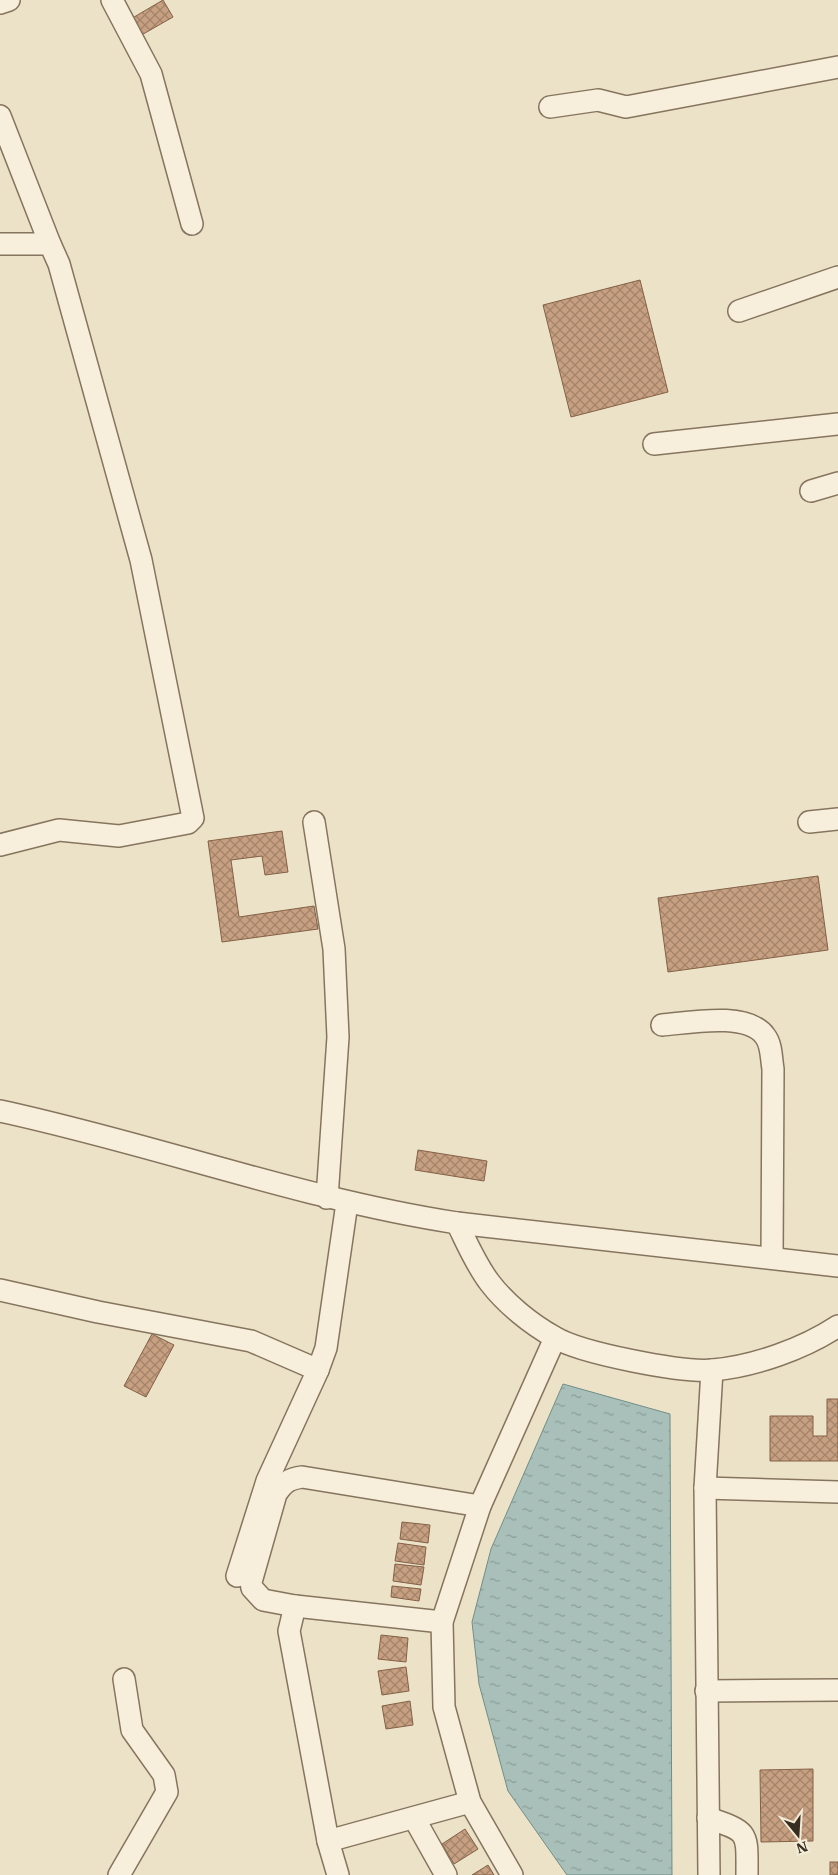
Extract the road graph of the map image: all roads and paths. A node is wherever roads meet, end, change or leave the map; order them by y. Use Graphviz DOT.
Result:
graph roads {
  1 [pos="9,0"];
  2 [pos="112,0"];
  3 [pos="0,3"];
  4 [pos="838,66"];
  5 [pos="550,107"];
  6 [pos="0,116"];
  7 [pos="192,224"];
  8 [pos="0,244"];
  9 [pos="50,244"];
  10 [pos="838,277"];
  11 [pos="739,311"];
  12 [pos="838,424"];
  13 [pos="654,444"];
  14 [pos="838,483"];
  15 [pos="811,491"];
  16 [pos="838,819"];
  17 [pos="314,822"];
  18 [pos="809,822"];
  19 [pos="0,845"];
  20 [pos="662,1025"];
  21 [pos="0,1111"];
  22 [pos="337,1201"];
  23 [pos="457,1223"];
  24 [pos="772,1258"];
  25 [pos="838,1266"];
  26 [pos="0,1290"];
  27 [pos="838,1326"];
  28 [pos="555,1338"];
  29 [pos="318,1370"];
  30 [pos="712,1370"];
  31 [pos="706,1488"];
  32 [pos="838,1492"];
  33 [pos="480,1506"];
  34 [pos="237,1576"];
  35 [pos="295,1606"];
  36 [pos="442,1622"];
  37 [pos="124,1679"];
  38 [pos="838,1690"];
  39 [pos="706,1691"];
  40 [pos="470,1802"];
  41 [pos="414,1818"];
  42 [pos="708,1818"];
  43 [pos="328,1842"];
  44 [pos="119,1875"];
  45 [pos="338,1875"];
  46 [pos="446,1875"];
  47 [pos="512,1875"];
  48 [pos="709,1875"];
  49 [pos="747,1875"];
  1 -- 3 [label="street"];
  2 -- 7 [label="street"];
  4 -- 5 [label="street"];
  6 -- 9 [label="street"];
  8 -- 9 [label="street"];
  9 -- 19 [label="street"];
  10 -- 11 [label="street"];
  12 -- 13 [label="street"];
  14 -- 15 [label="street"];
  16 -- 18 [label="street"];
  17 -- 22 [label="street"];
  20 -- 24 [label="street"];
  21 -- 22 [label="street"];
  22 -- 23 [label="street"];
  22 -- 29 [label="street"];
  23 -- 24 [label="street"];
  23 -- 28 [label="street"];
  24 -- 25 [label="street"];
  26 -- 29 [label="street"];
  27 -- 30 [label="street"];
  28 -- 30 [label="street"];
  28 -- 33 [label="street"];
  29 -- 34 [label="street"];
  30 -- 31 [label="street"];
  31 -- 32 [label="street"];
  31 -- 39 [label="street"];
  33 -- 35 [label="street"];
  33 -- 36 [label="street"];
  35 -- 36 [label="street"];
  35 -- 43 [label="street"];
  36 -- 40 [label="street"];
  37 -- 44 [label="street"];
  38 -- 39 [label="street"];
  39 -- 42 [label="street"];
  40 -- 41 [label="street"];
  40 -- 47 [label="street"];
  41 -- 43 [label="street"];
  41 -- 46 [label="street"];
  42 -- 48 [label="street"];
  42 -- 49 [label="street"];
  43 -- 45 [label="street"];
}
